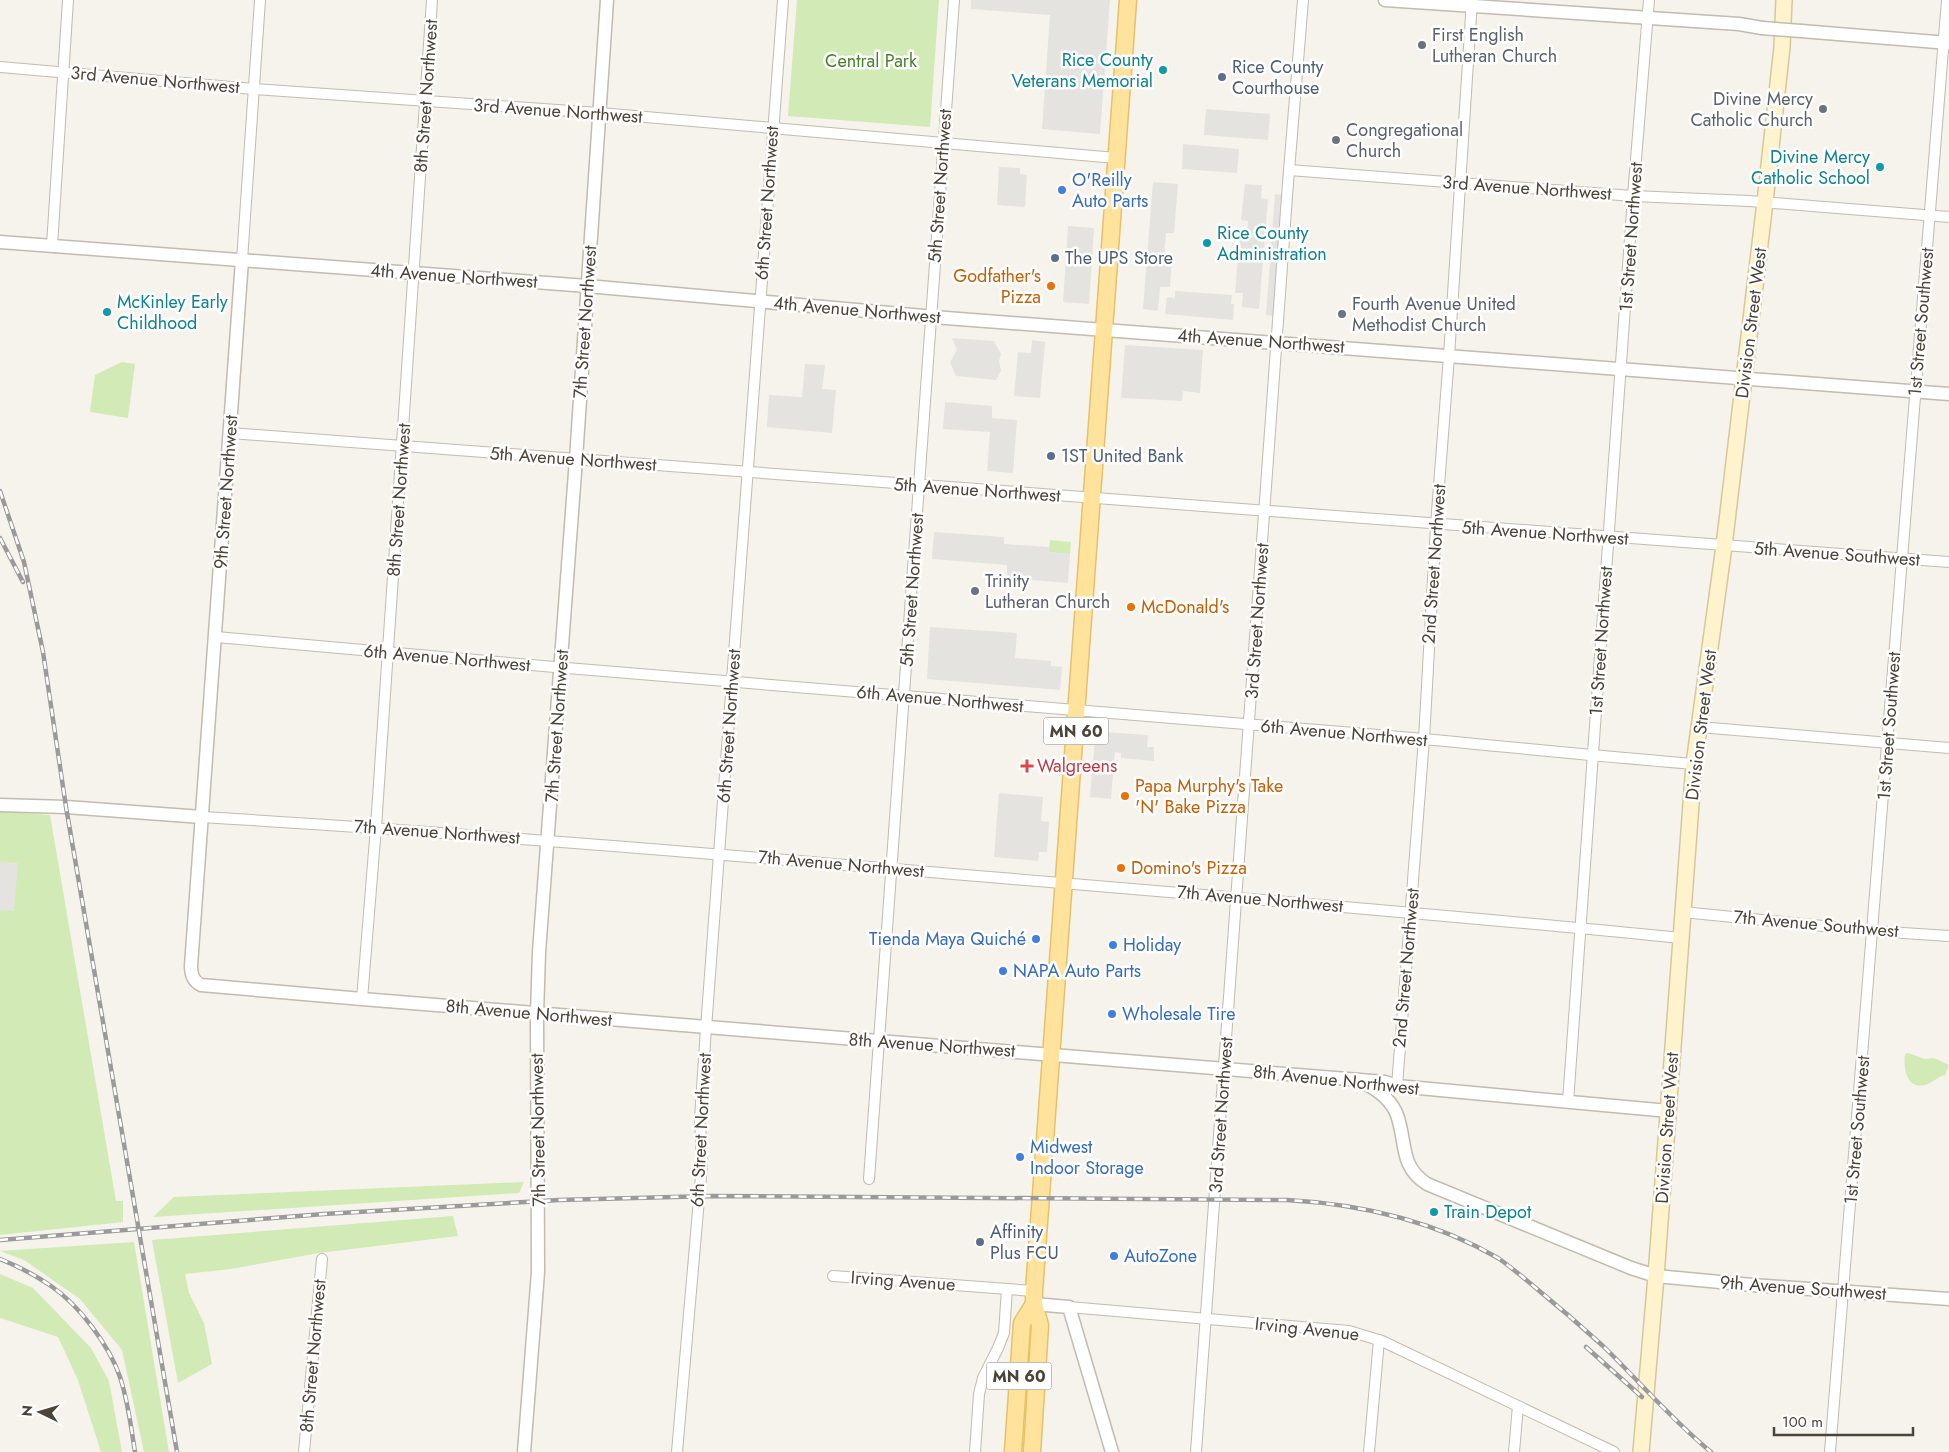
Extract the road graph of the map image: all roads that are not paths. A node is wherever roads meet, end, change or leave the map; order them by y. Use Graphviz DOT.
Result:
graph roads {
  1 [pos="68,0"];
  2 [pos="260,0"];
  3 [pos="432,0"];
  4 [pos="607,0"];
  5 [pos="782,0"];
  6 [pos="954,0"];
  7 [pos="1128,0"];
  8 [pos="1303,0"];
  9 [pos="1384,0"];
  10 [pos="1649,0"];
  11 [pos="1784,0"];
  12 [pos="1947,0"];
  13 [pos="1472,4"];
  14 [pos="1648,18"];
  15 [pos="1946,43"];
  16 [pos="0,67"];
  17 [pos="63,72"];
  18 [pos="254,89"];
  19 [pos="426,101"];
  20 [pos="600,113"];
  21 [pos="772,129"];
  22 [pos="944,142"];
  23 [pos="1116,158"];
  24 [pos="1289,170"];
  25 [pos="1460,183"];
  26 [pos="1633,196"];
  27 [pos="1765,202"];
  28 [pos="1930,215"];
  29 [pos="1949,217"];
  30 [pos="0,242"];
  31 [pos="52,245"];
  32 [pos="242,260"];
  33 [pos="414,274"];
  34 [pos="587,286"];
  35 [pos="760,302"];
  36 [pos="930,316"];
  37 [pos="1105,328"];
  38 [pos="1277,342"];
  39 [pos="1449,356"];
  40 [pos="1622,369"];
  41 [pos="1744,379"];
  42 [pos="1916,391"];
  43 [pos="1949,394"];
  44 [pos="230,433"];
  45 [pos="402,447"];
  46 [pos="576,459"];
  47 [pos="747,473"];
  48 [pos="920,486"];
  49 [pos="1093,499"];
  50 [pos="1265,512"];
  51 [pos="1436,525"];
  52 [pos="1609,537"];
  53 [pos="1724,546"];
  54 [pos="1901,559"];
  55 [pos="1949,562"];
  56 [pos="216,637"];
  57 [pos="388,653"];
  58 [pos="561,668"];
  59 [pos="732,682"];
  60 [pos="904,696"];
  61 [pos="1078,710"];
  62 [pos="1249,725"];
  63 [pos="1699,727"];
  64 [pos="1424,739"];
  65 [pos="1888,744"];
  66 [pos="1949,748"];
  67 [pos="1593,756"];
  68 [pos="1694,764"];
  69 [pos="0,805"];
  70 [pos="202,817"];
  71 [pos="376,828"];
  72 [pos="548,840"];
  73 [pos="719,854"];
  74 [pos="892,869"];
  75 [pos="1064,883"];
  76 [pos="1236,897"];
  77 [pos="1411,912"];
  78 [pos="1683,912"];
  79 [pos="1581,929"];
  80 [pos="1873,930"];
  81 [pos="1949,936"];
  82 [pos="1681,938"];
  83 [pos="196,982"];
  84 [pos="362,1000"];
  85 [pos="537,1014"];
  86 [pos="706,1028"];
  87 [pos="880,1042"];
  88 [pos="1052,1055"];
  89 [pos="1224,1069"];
  90 [pos="1360,1080"];
  91 [pos="1397,1086"];
  92 [pos="1568,1102"];
  93 [pos="1669,1111"];
  94 [pos="1400,1128"];
  95 [pos="869,1180"];
  96 [pos="322,1260"];
  97 [pos="833,1276"];
  98 [pos="1656,1276"];
  99 [pos="1008,1290"];
  100 [pos="1844,1291"];
  101 [pos="1034,1298"];
  102 [pos="1949,1299"];
  103 [pos="1069,1307"];
  104 [pos="1207,1319"];
  105 [pos="1379,1340"];
  106 [pos="1518,1406"];
  107 [pos="304,1452"];
  108 [pos="524,1452"];
  109 [pos="677,1452"];
  110 [pos="975,1452"];
  111 [pos="1013,1452"];
  112 [pos="1032,1452"];
  113 [pos="1112,1452"];
  114 [pos="1196,1452"];
  115 [pos="1369,1452"];
  116 [pos="1514,1452"];
  117 [pos="1614,1452"];
  118 [pos="1641,1452"];
  119 [pos="1830,1452"];
  1 -- 17 [label="street"];
  2 -- 18 [label="street, 9th Street Northwest"];
  3 -- 19 [label="street, 8th Street Northwest"];
  4 -- 20 [label="street, 7th Street Northwest"];
  5 -- 21 [label="street, 6th Street Northwest"];
  6 -- 22 [label="street, 5th Street Northwest"];
  7 -- 23 [label="main road, MN 60"];
  8 -- 24 [label="street, 3rd Street Northwest"];
  9 -- 13 [label="street"];
  10 -- 14 [label="street, 1st Street Northwest"];
  11 -- 27 [label="main road, Division Street West"];
  12 -- 15 [label="street, 1st Street Southwest"];
  13 -- 14 [label="street"];
  13 -- 25 [label="street, 2nd Street Northwest"];
  14 -- 15 [label="street, bridge"];
  14 -- 26 [label="street, 1st Street Northwest"];
  15 -- 28 [label="street, 1st Street Southwest"];
  16 -- 17 [label="street, 3rd Avenue Northwest"];
  17 -- 18 [label="street, 3rd Avenue Northwest"];
  17 -- 31 [label="street"];
  18 -- 19 [label="street, 3rd Avenue Northwest"];
  18 -- 32 [label="street, 9th Street Northwest"];
  19 -- 20 [label="street, 3rd Avenue Northwest"];
  19 -- 33 [label="street, 8th Street Northwest"];
  20 -- 21 [label="street, 3rd Avenue Northwest"];
  20 -- 34 [label="street, 7th Street Northwest"];
  21 -- 22 [label="street, 3rd Avenue Northwest"];
  21 -- 35 [label="street, 6th Street Northwest"];
  22 -- 23 [label="street, 3rd Avenue Northwest"];
  22 -- 36 [label="street, 5th Street Northwest"];
  23 -- 37 [label="main road, MN 60"];
  24 -- 25 [label="street, 3rd Avenue Northwest"];
  24 -- 38 [label="street, 3rd Street Northwest"];
  25 -- 26 [label="street, 3rd Avenue Northwest"];
  25 -- 39 [label="street, 2nd Street Northwest"];
  26 -- 27 [label="street, 3rd Avenue Northwest"];
  26 -- 40 [label="street, 1st Street Northwest"];
  27 -- 28 [label="street, 3rd Avenue Northwest"];
  27 -- 41 [label="main road, Division Street West"];
  28 -- 29 [label="street, 3rd Avenue Northwest"];
  28 -- 42 [label="street, 1st Street Southwest"];
  30 -- 31 [label="street, 4th Avenue Northwest"];
  31 -- 32 [label="street, 4th Avenue Northwest"];
  32 -- 33 [label="street, 4th Avenue Northwest"];
  32 -- 44 [label="street, 9th Street Northwest"];
  33 -- 34 [label="street, 4th Avenue Northwest"];
  33 -- 45 [label="street, 8th Street Northwest"];
  34 -- 35 [label="street, 4th Avenue Northwest"];
  34 -- 46 [label="street, 7th Street Northwest"];
  35 -- 36 [label="street, 4th Avenue Northwest"];
  35 -- 47 [label="street, 6th Street Northwest"];
  36 -- 37 [label="street, 4th Avenue Northwest"];
  36 -- 48 [label="street, 5th Street Northwest"];
  37 -- 38 [label="street, 4th Avenue Northwest"];
  37 -- 49 [label="main road, MN 60"];
  38 -- 39 [label="street, 4th Avenue Northwest"];
  38 -- 50 [label="street, 3rd Street Northwest"];
  39 -- 40 [label="street, 4th Avenue Northwest"];
  39 -- 51 [label="street, 2nd Street Northwest"];
  40 -- 41 [label="street, 4th Avenue Northwest"];
  40 -- 52 [label="street, 1st Street Northwest"];
  41 -- 42 [label="street, 4th Avenue Northwest"];
  41 -- 53 [label="main road, Division Street West"];
  42 -- 43 [label="street, 4th Avenue Northwest"];
  42 -- 54 [label="street, 1st Street Southwest"];
  44 -- 45 [label="street, 5th Avenue Northwest"];
  44 -- 56 [label="street, 9th Street Northwest"];
  45 -- 46 [label="street, 5th Avenue Northwest"];
  45 -- 57 [label="street, 8th Street Northwest"];
  46 -- 47 [label="street, 5th Avenue Northwest"];
  46 -- 58 [label="street, 7th Street Northwest"];
  47 -- 48 [label="street, 5th Avenue Northwest"];
  47 -- 59 [label="street, 6th Street Northwest"];
  48 -- 49 [label="street, 5th Avenue Northwest"];
  48 -- 60 [label="street, 5th Street Northwest"];
  49 -- 50 [label="street, 5th Avenue Northwest"];
  49 -- 61 [label="main road, MN 60"];
  50 -- 51 [label="street, 5th Avenue Northwest"];
  50 -- 62 [label="street, 3rd Street Northwest"];
  51 -- 52 [label="street, 5th Avenue Northwest"];
  51 -- 64 [label="street, 2nd Street Northwest"];
  52 -- 53 [label="street, 5th Avenue Northwest"];
  52 -- 67 [label="street, 1st Street Northwest"];
  53 -- 54 [label="street, 5th Avenue Southwest"];
  53 -- 63 [label="main road, Division Street West"];
  54 -- 55 [label="street, 5th Avenue Southwest"];
  54 -- 65 [label="street, 1st Street Southwest"];
  56 -- 57 [label="street, 6th Avenue Northwest"];
  56 -- 70 [label="street, 9th Street Northwest"];
  57 -- 58 [label="street, 6th Avenue Northwest"];
  57 -- 71 [label="street, 8th Street Northwest"];
  58 -- 59 [label="street, 6th Avenue Northwest"];
  58 -- 72 [label="street, 7th Street Northwest"];
  59 -- 60 [label="street, 6th Avenue Northwest"];
  59 -- 73 [label="street, 6th Street Northwest"];
  60 -- 61 [label="street, 6th Avenue Northwest"];
  60 -- 74 [label="street, 5th Street Northwest"];
  61 -- 62 [label="street, 6th Avenue Northwest"];
  61 -- 75 [label="main road, MN 60"];
  62 -- 64 [label="street, 6th Avenue Northwest"];
  62 -- 76 [label="street, 3rd Street Northwest"];
  63 -- 65 [label="street"];
  63 -- 68 [label="main road, Division Street West"];
  64 -- 67 [label="street, 6th Avenue Northwest"];
  64 -- 77 [label="street, 2nd Street Northwest"];
  65 -- 66 [label="street"];
  65 -- 80 [label="street, 1st Street Southwest"];
  67 -- 68 [label="street, 6th Avenue Northwest"];
  67 -- 79 [label="street, 1st Street Northwest"];
  68 -- 78 [label="main road, Division Street West"];
  69 -- 70 [label="street, 7th Avenue Northwest"];
  70 -- 71 [label="street, 7th Avenue Northwest"];
  70 -- 83 [label="street, 9th Street Northwest"];
  71 -- 72 [label="street, 7th Avenue Northwest"];
  71 -- 84 [label="street, 8th Street Northwest"];
  72 -- 73 [label="street, 7th Avenue Northwest"];
  72 -- 85 [label="street, 7th Street Northwest"];
  73 -- 74 [label="street, 7th Avenue Northwest"];
  73 -- 86 [label="street, 6th Street Northwest"];
  74 -- 75 [label="street, 7th Avenue Northwest"];
  74 -- 87 [label="street, 5th Street Northwest"];
  75 -- 76 [label="street, 7th Avenue Northwest"];
  75 -- 88 [label="main road, MN 60"];
  76 -- 77 [label="street, 7th Avenue Northwest"];
  76 -- 89 [label="street, 3rd Street Northwest"];
  77 -- 79 [label="street, 7th Avenue Northwest"];
  77 -- 91 [label="street, 2nd Street Northwest"];
  78 -- 80 [label="street, 7th Avenue Southwest"];
  78 -- 82 [label="main road, Division Street West"];
  79 -- 82 [label="street, 7th Avenue Northwest"];
  79 -- 92 [label="street, 1st Street Northwest"];
  80 -- 81 [label="street, 7th Avenue Southwest"];
  80 -- 100 [label="street, 1st Street Southwest"];
  82 -- 93 [label="main road, Division Street West"];
  83 -- 84 [label="street, 8th Avenue Northwest"];
  84 -- 85 [label="street, 8th Avenue Northwest"];
  85 -- 86 [label="street, 8th Avenue Northwest"];
  85 -- 108 [label="street, 7th Street Northwest"];
  86 -- 87 [label="street, 8th Avenue Northwest"];
  86 -- 109 [label="street, 6th Street Northwest"];
  87 -- 88 [label="street, 8th Avenue Northwest"];
  87 -- 95 [label="street, 5th Street Northwest"];
  88 -- 89 [label="street, 8th Avenue Northwest"];
  88 -- 101 [label="main road, MN 60"];
  89 -- 90 [label="street, 8th Avenue Northwest"];
  89 -- 104 [label="street, 3rd Street Northwest"];
  90 -- 91 [label="street, 8th Avenue Northwest"];
  90 -- 94 [label="street"];
  91 -- 92 [label="street, 8th Avenue Northwest"];
  91 -- 94 [label="street, 2nd Street Northwest"];
  92 -- 93 [label="street, 8th Avenue Northwest"];
  93 -- 98 [label="main road, Division Street West"];
  94 -- 98 [label="street, 9th Avenue Southwest"];
  96 -- 107 [label="street, 8th Street Northwest"];
  97 -- 99 [label="street, Irving Avenue"];
  98 -- 100 [label="street, 9th Avenue Southwest"];
  98 -- 118 [label="main road, Division Street West"];
  99 -- 101 [label="street, Irving Avenue"];
  99 -- 110 [label="street"];
  100 -- 102 [label="street, 9th Avenue Southwest"];
  100 -- 119 [label="street, 1st Street Southwest"];
  101 -- 103 [label="street, Irving Avenue"];
  101 -- 111 [label="main road, MN 60"];
  101 -- 112 [label="main road, MN 60"];
  103 -- 104 [label="street, Irving Avenue"];
  103 -- 113 [label="street"];
  104 -- 105 [label="street, Irving Avenue"];
  104 -- 114 [label="street, 3rd Street Northwest"];
  105 -- 106 [label="street, Irving Avenue"];
  105 -- 115 [label="street"];
  106 -- 116 [label="street"];
  106 -- 117 [label="street, Irving Avenue"];
}
